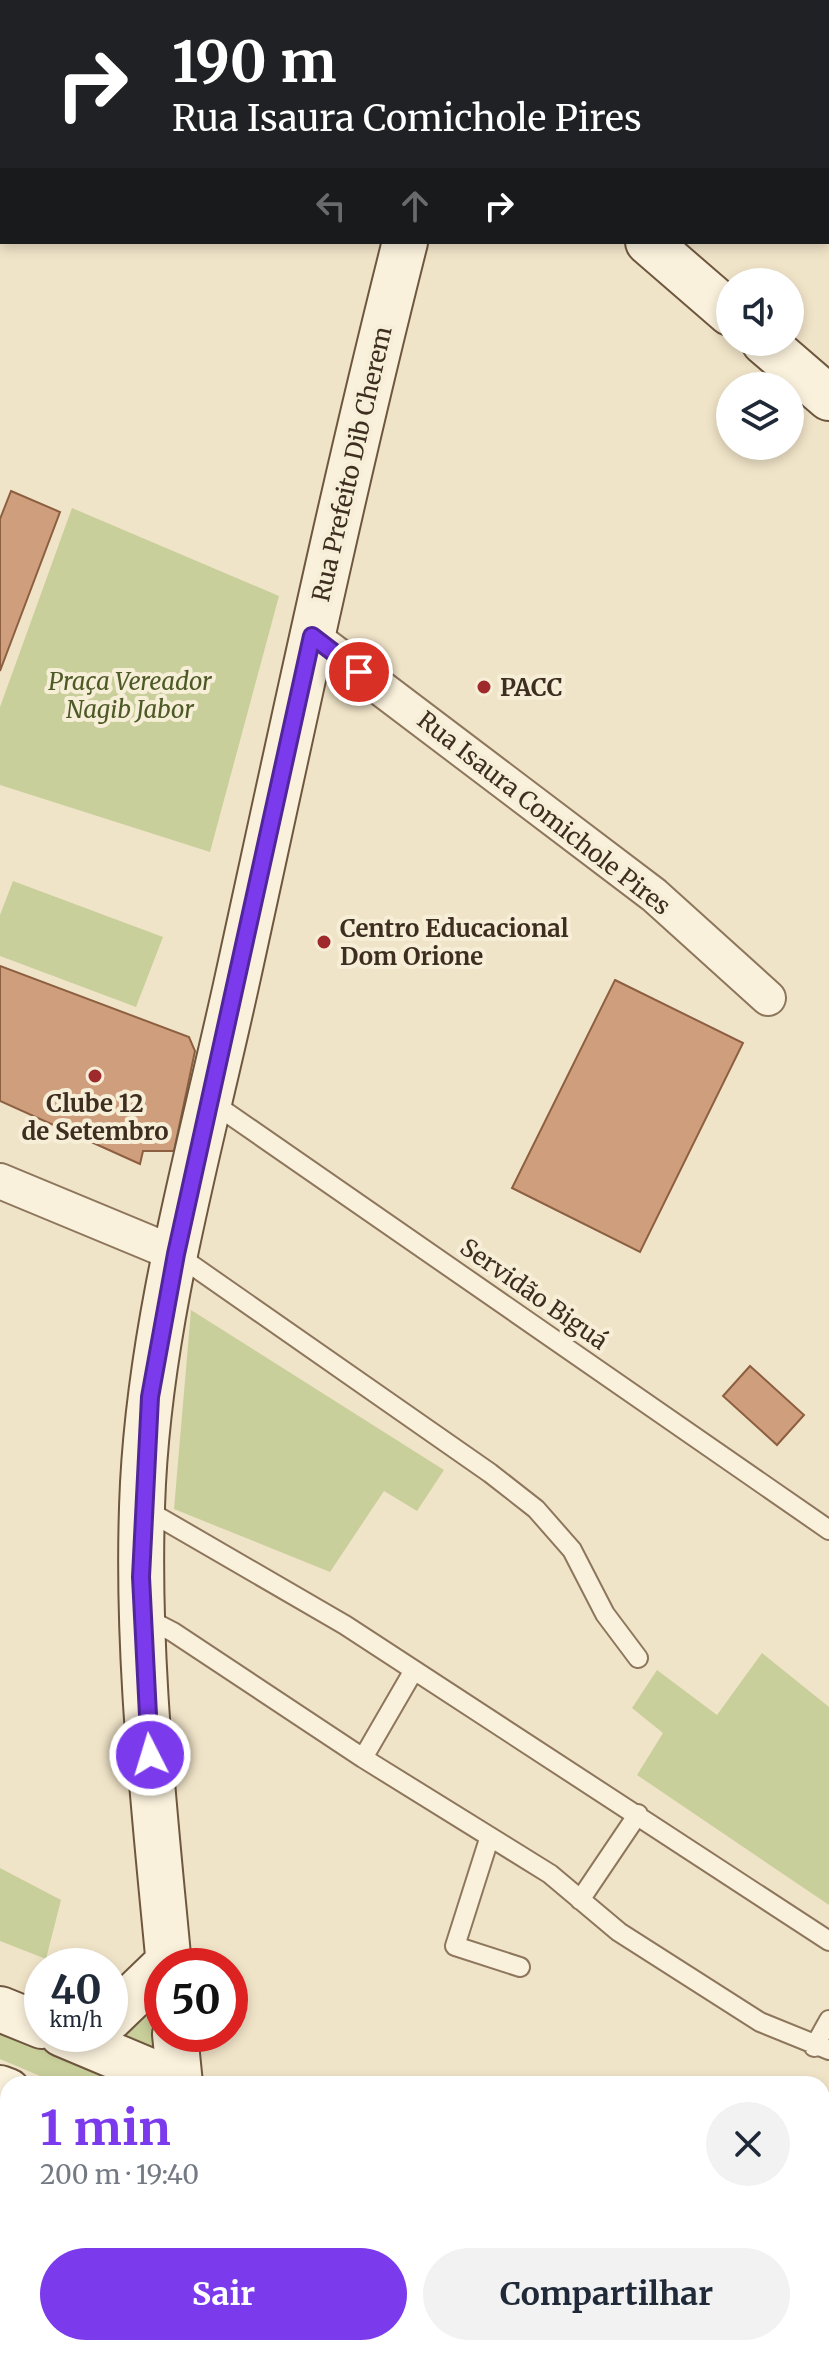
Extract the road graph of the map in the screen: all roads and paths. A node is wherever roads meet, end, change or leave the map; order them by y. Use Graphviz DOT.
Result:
graph roads {
  1 [pos="405,244"];
  2 [pos="650,244"];
  3 [pos="716,301"];
  4 [pos="780,356"];
  5 [pos="829,398"];
  6 [pos="312,636"];
  7 [pos="768,998"];
  8 [pos="210,1101"];
  9 [pos="0,1181"];
  10 [pos="176,1254"];
  11 [pos="143,1507"];
  12 [pos="829,1530"];
  13 [pos="142,1616"];
  14 [pos="638,1658"];
  15 [pos="414,1670"];
  16 [pos="363,1758"];
  17 [pos="638,1814"];
  18 [pos="489,1839"];
  19 [pos="580,1900"];
  20 [pos="829,1941"];
  21 [pos="165,1948"];
  22 [pos="520,1967"];
  23 [pos="0,2009"];
  24 [pos="24,2016"];
  25 [pos="829,2020"];
  26 [pos="822,2048"];
  27 [pos="117,2052"];
  28 [pos="177,2052"];
  29 [pos="164,2076"];
  30 [pos="179,2076"];
  1 -- 6 [label="main road, Rua Prefeito Dib Cherem"];
  2 -- 3 [label="main road"];
  4 -- 5 [label="main road"];
  6 -- 7 [label="street, Rua Isaura Comichole Pires"];
  6 -- 8 [label="main road, Rua Prefeito Dib Cherem"];
  8 -- 10 [label="main road, Rua Prefeito Dib Cherem"];
  8 -- 12 [label="lane, Servidão Biguá"];
  9 -- 10 [label="street"];
  10 -- 11 [label="main road, Rua Prefeito Dib Cherem"];
  10 -- 14 [label="lane"];
  11 -- 13 [label="main road, Rua Prefeito Dib Cherem"];
  11 -- 15 [label="lane"];
  13 -- 16 [label="lane"];
  13 -- 21 [label="main road, Rua Prefeito Dib Cherem"];
  15 -- 16 [label="lane"];
  15 -- 17 [label="lane"];
  16 -- 18 [label="lane"];
  17 -- 19 [label="lane"];
  17 -- 20 [label="lane"];
  18 -- 19 [label="lane"];
  18 -- 22 [label="lane"];
  19 -- 26 [label="lane"];
  23 -- 24 [label="main road"];
  25 -- 26 [label="lane"];
  27 -- 29 [label="main road"];
  28 -- 30 [label="main road"];
}
